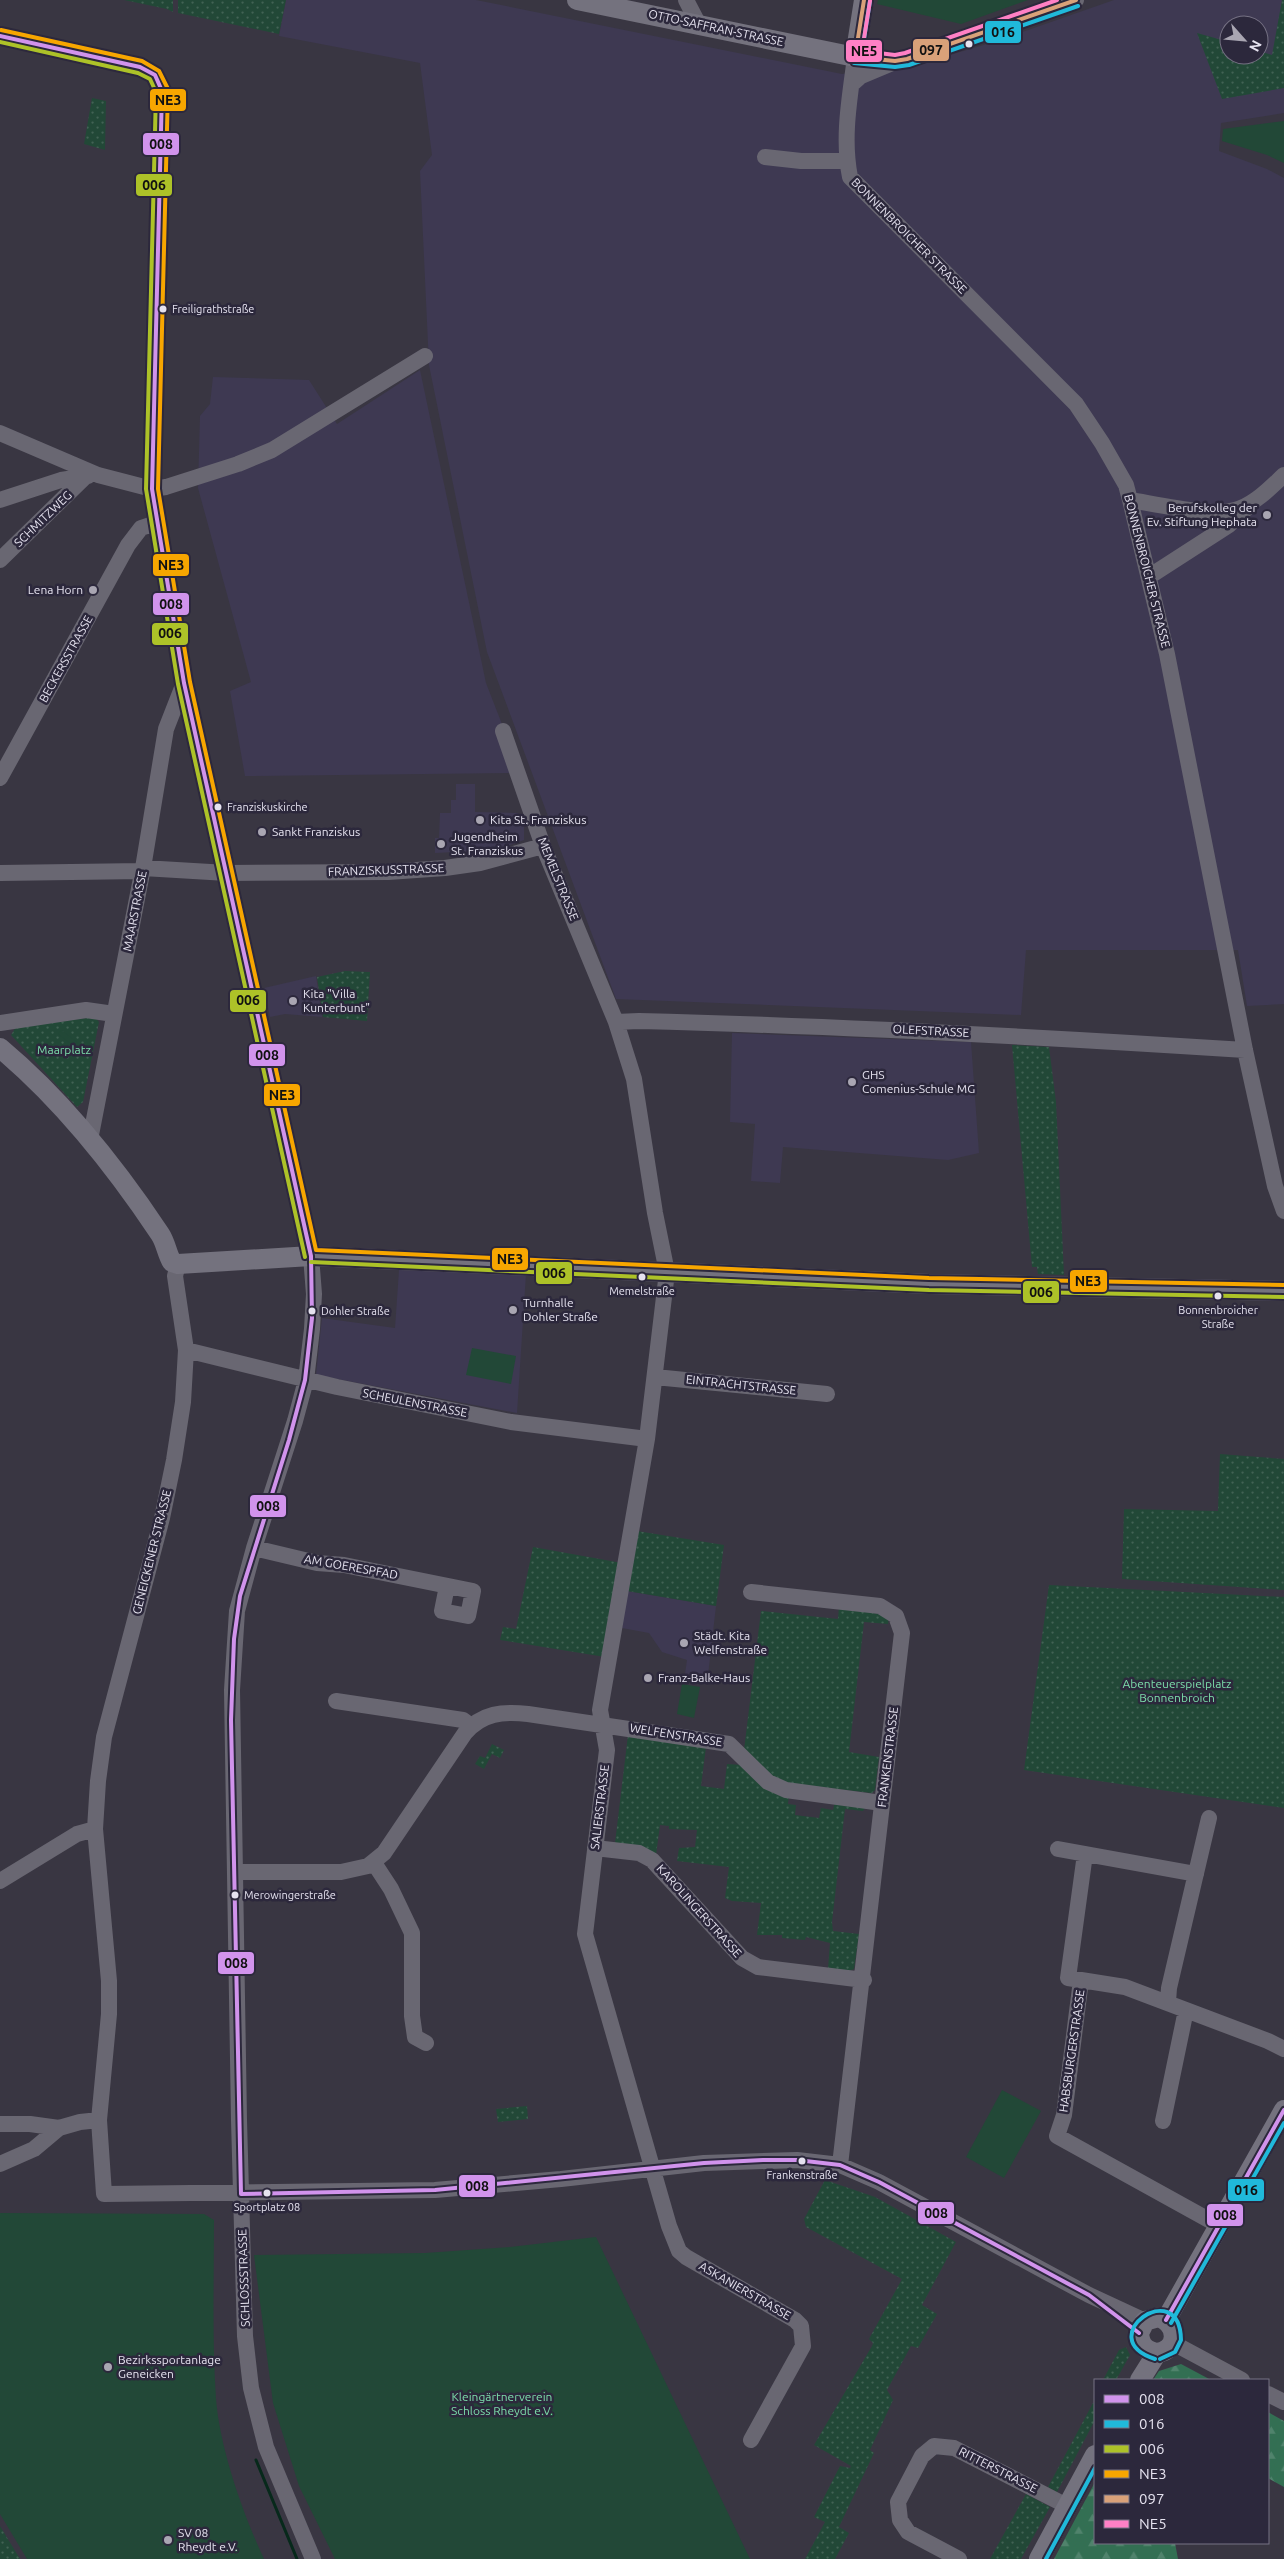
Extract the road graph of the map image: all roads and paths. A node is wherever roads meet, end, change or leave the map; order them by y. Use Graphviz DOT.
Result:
graph roads {
  1 [pos="577,0"];
  2 [pos="686,0"];
  3 [pos="864,0"];
  4 [pos="1076,0"];
  5 [pos="698,25"];
  6 [pos="0,36"];
  7 [pos="855,57"];
  8 [pos="895,61"];
  9 [pos="852,84"];
  10 [pos="765,157"];
  11 [pos="846,160"];
  12 [pos="425,356"];
  13 [pos="0,433"];
  14 [pos="1284,475"];
  15 [pos="92,476"];
  16 [pos="152,489"];
  17 [pos="0,500"];
  18 [pos="1130,500"];
  19 [pos="1252,503"];
  20 [pos="156,523"];
  21 [pos="0,560"];
  22 [pos="1150,576"];
  23 [pos="184,683"];
  24 [pos="503,731"];
  25 [pos="0,778"];
  26 [pos="544,846"];
  27 [pos="143,870"];
  28 [pos="0,872"];
  29 [pos="227,874"];
  30 [pos="114,1014"];
  31 [pos="616,1022"];
  32 [pos="0,1023"];
  33 [pos="0,1048"];
  34 [pos="1245,1050"];
  35 [pos="90,1140"];
  36 [pos="1284,1211"];
  37 [pos="311,1256"];
  38 [pos="178,1264"];
  39 [pos="667,1272"];
  40 [pos="1284,1291"];
  41 [pos="186,1350"];
  42 [pos="655,1377"];
  43 [pos="306,1380"];
  44 [pos="827,1394"];
  45 [pos="647,1439"];
  46 [pos="254,1548"];
  47 [pos="448,1586"];
  48 [pos="751,1592"];
  49 [pos="336,1701"];
  50 [pos="602,1724"];
  51 [pos="471,1726"];
  52 [pos="882,1803"];
  53 [pos="1209,1818"];
  54 [pos="95,1829"];
  55 [pos="595,1848"];
  56 [pos="1058,1849"];
  57 [pos="1085,1854"];
  58 [pos="374,1863"];
  59 [pos="235,1872"];
  60 [pos="1196,1874"];
  61 [pos="0,1880"];
  62 [pos="864,1980"];
  63 [pos="1081,1980"];
  64 [pos="1168,2002"];
  65 [pos="1186,2010"];
  66 [pos="426,2043"];
  67 [pos="1284,2049"];
  68 [pos="1284,2110"];
  69 [pos="99,2120"];
  70 [pos="1163,2121"];
  71 [pos="1,2124"];
  72 [pos="59,2128"];
  73 [pos="0,2164"];
  74 [pos="840,2165"];
  75 [pos="653,2169"];
  76 [pos="241,2194"];
  77 [pos="1218,2225"];
  78 [pos="1151,2339"];
  79 [pos="1131,2379"];
  80 [pos="1140,2379"];
  81 [pos="1240,2379"];
  82 [pos="1269,2394"];
  83 [pos="1284,2402"];
  84 [pos="751,2440"];
  85 [pos="1094,2457"];
  86 [pos="1067,2506"];
  87 [pos="313,2559"];
  88 [pos="960,2559"];
  89 [pos="1039,2559"];
  1 -- 5 [label="main road, OTTO-SAFFRAN-STRASSE"];
  2 -- 5 [label="street"];
  3 -- 7 [label="main road"];
  4 -- 8 [label="street"];
  5 -- 7 [label="main road, OTTO-SAFFRAN-STRASSE"];
  6 -- 16 [label="street, SCHLOSSSTRASSE"];
  7 -- 8 [label="street"];
  7 -- 9 [label="street, BONNENBROICHER STRASSE"];
  8 -- 9 [label="street"];
  9 -- 11 [label="street, BONNENBROICHER STRASSE"];
  10 -- 11 [label="street"];
  11 -- 18 [label="street, BONNENBROICHER STRASSE"];
  12 -- 16 [label="street"];
  13 -- 15 [label="street"];
  14 -- 19 [label="street"];
  15 -- 16 [label="street"];
  15 -- 17 [label="street"];
  15 -- 21 [label="street, SCHMITZWEG"];
  16 -- 20 [label="street, SCHLOSSSTRASSE"];
  18 -- 19 [label="street"];
  18 -- 22 [label="street, BONNENBROICHER STRASSE"];
  19 -- 22 [label="street"];
  20 -- 23 [label="street, SCHLOSSSTRASSE"];
  20 -- 25 [label="street, BECKERSSTRASSE"];
  22 -- 34 [label="street, BONNENBROICHER STRASSE"];
  23 -- 27 [label="street, MAARSTRASSE"];
  23 -- 29 [label="street, SCHLOSSSTRASSE"];
  24 -- 26 [label="street, MEMELSTRASSE"];
  26 -- 29 [label="street, FRANZISKUSSTRASSE"];
  26 -- 31 [label="street, MEMELSTRASSE"];
  27 -- 28 [label="street, FRANZISKUSSTRASSE"];
  27 -- 29 [label="street, FRANZISKUSSTRASSE"];
  27 -- 30 [label="street, MAARSTRASSE"];
  29 -- 37 [label="street, SCHLOSSSTRASSE"];
  30 -- 32 [label="street"];
  30 -- 35 [label="street, MAARSTRASSE"];
  31 -- 34 [label="street, OLEFSTRASSE"];
  31 -- 39 [label="street, MEMELSTRASSE"];
  33 -- 35 [label="main road"];
  34 -- 36 [label="street, BONNENBROICHER STRASSE"];
  35 -- 38 [label="main road"];
  37 -- 38 [label="main road"];
  37 -- 39 [label="main road"];
  37 -- 43 [label="street, SCHLOSSSTRASSE"];
  38 -- 41 [label="street, GENEICKENER STRASSE"];
  39 -- 40 [label="main road"];
  39 -- 42 [label="street, MEMELSTRASSE"];
  41 -- 43 [label="street, SCHEULENSTRASSE"];
  41 -- 54 [label="street, GENEICKENER STRASSE"];
  42 -- 44 [label="street, EINTRACHTSTRASSE"];
  42 -- 45 [label="street, MEMELSTRASSE"];
  43 -- 45 [label="street, SCHEULENSTRASSE"];
  43 -- 46 [label="street, SCHLOSSSTRASSE"];
  45 -- 50 [label="street, SALIERSTRASSE"];
  46 -- 47 [label="street, AM GOERESPFAD"];
  46 -- 59 [label="street, SCHLOSSSTRASSE"];
  48 -- 52 [label="street, FRANKENSTRASSE"];
  49 -- 51 [label="street"];
  50 -- 51 [label="street"];
  50 -- 52 [label="street, WELFENSTRASSE"];
  50 -- 55 [label="street, SALIERSTRASSE"];
  51 -- 58 [label="street"];
  52 -- 62 [label="street, FRANKENSTRASSE"];
  53 -- 60 [label="street"];
  54 -- 61 [label="street"];
  54 -- 69 [label="street, GENEICKENER STRASSE"];
  55 -- 62 [label="street, KAROLINGERSTRASSE"];
  55 -- 75 [label="street, SALIERSTRASSE"];
  56 -- 57 [label="street"];
  57 -- 60 [label="street"];
  57 -- 63 [label="street"];
  58 -- 59 [label="street"];
  58 -- 66 [label="street"];
  59 -- 76 [label="street, SCHLOSSSTRASSE"];
  60 -- 64 [label="street"];
  62 -- 74 [label="street, FRANKENSTRASSE"];
  63 -- 64 [label="street, HABSBURGERSTRASSE"];
  63 -- 77 [label="street, HABSBURGERSTRASSE"];
  64 -- 65 [label="street, HABSBURGERSTRASSE"];
  65 -- 67 [label="street, HABSBURGERSTRASSE"];
  65 -- 70 [label="street"];
  68 -- 77 [label="main road"];
  69 -- 72 [label="street"];
  69 -- 76 [label="street, GENEICKENER STRASSE"];
  71 -- 72 [label="street"];
  72 -- 73 [label="street"];
  74 -- 75 [label="street"];
  74 -- 78 [label="street"];
  75 -- 76 [label="street"];
  75 -- 84 [label="street, ASKANIERSTRASSE"];
  76 -- 87 [label="street, SCHLOSSSTRASSE"];
  77 -- 78 [label="main road"];
  78 -- 79 [label="main road"];
  78 -- 80 [label="main road"];
  78 -- 81 [label="street"];
  82 -- 83 [label="street"];
  85 -- 86 [label="main road"];
  86 -- 88 [label="street, RITTERSTRASSE"];
  86 -- 89 [label="main road"];
}
